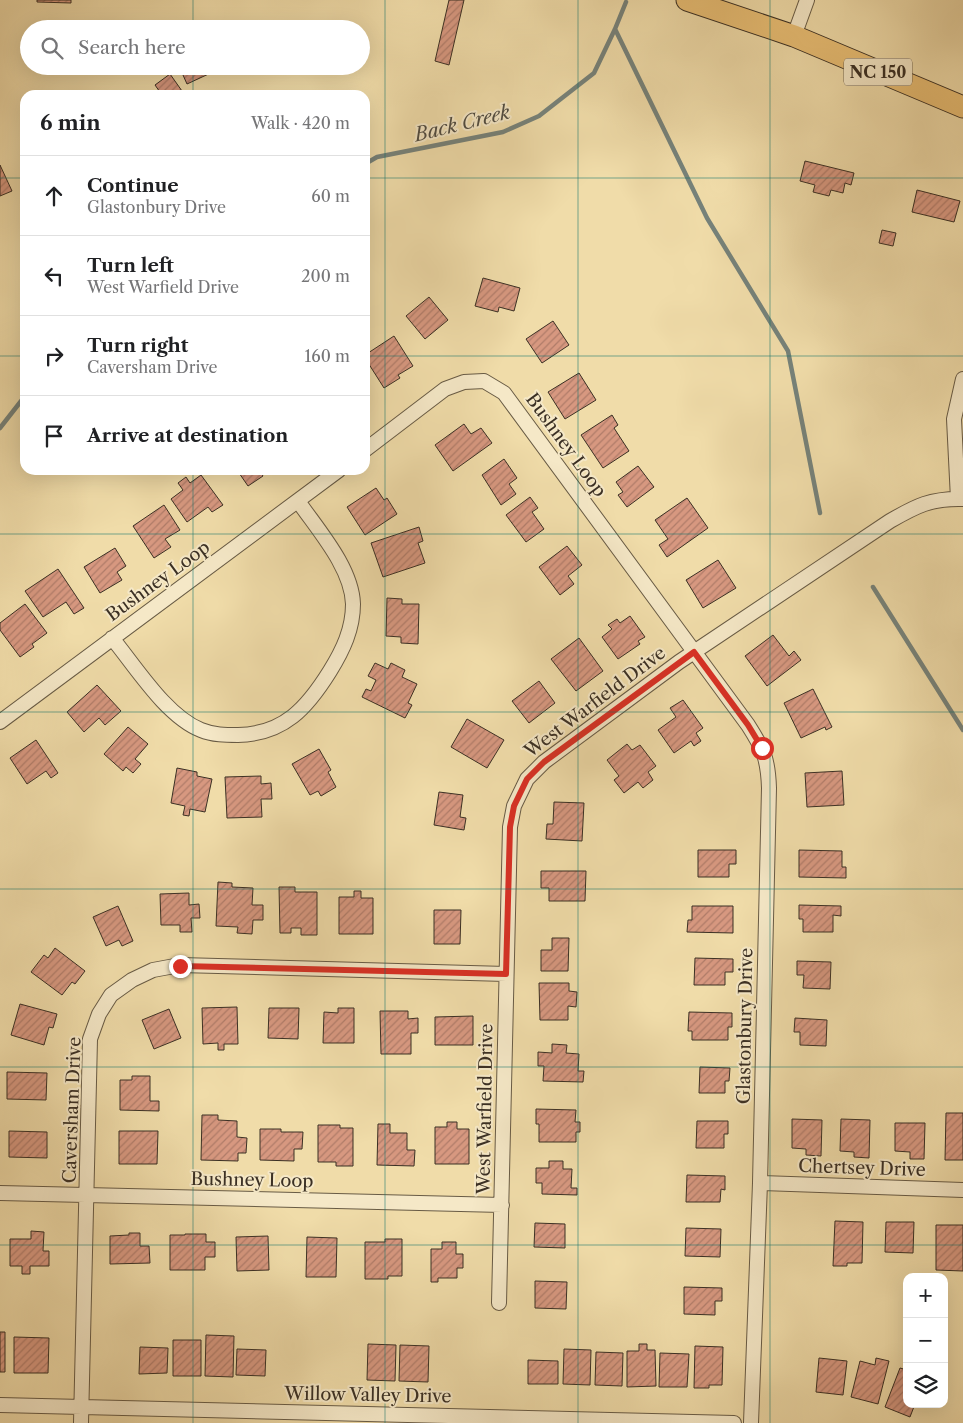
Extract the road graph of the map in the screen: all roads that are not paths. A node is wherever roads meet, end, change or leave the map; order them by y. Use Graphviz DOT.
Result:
graph roads {
  1 [pos="687,0"];
  2 [pos="807,0"];
  3 [pos="794,36"];
  4 [pos="963,107"];
  5 [pos="963,379"];
  6 [pos="370,446"];
  7 [pos="332,475"];
  8 [pos="960,499"];
  9 [pos="298,501"];
  10 [pos="112,638"];
  11 [pos="694,652"];
  12 [pos="0,722"];
  13 [pos="506,974"];
  14 [pos="760,1183"];
  15 [pos="963,1190"];
  16 [pos="0,1193"];
  17 [pos="87,1195"];
  18 [pos="502,1205"];
  19 [pos="499,1302"];
  20 [pos="0,1406"];
  21 [pos="82,1406"];
  22 [pos="549,1420"];
  23 [pos="82,1423"];
  24 [pos="734,1423"];
  25 [pos="751,1423"];
  1 -- 3 [label="main road, NC 150"];
  2 -- 3 [label="street"];
  3 -- 4 [label="main road, NC 150"];
  5 -- 8 [label="street"];
  6 -- 11 [label="street, Bushney Loop"];
  7 -- 9 [label="street, Bushney Loop"];
  8 -- 11 [label="street, West Warfield Drive"];
  9 -- 10 [label="street, Bushney Loop"];
  9 -- 10 [label="street"];
  10 -- 12 [label="street, Bushney Loop"];
  11 -- 13 [label="street, West Warfield Drive"];
  11 -- 14 [label="street, Glastonbury Drive"];
  13 -- 17 [label="street, Caversham Drive"];
  13 -- 18 [label="street, West Warfield Drive"];
  14 -- 15 [label="street, Chertsey Drive"];
  14 -- 25 [label="street, Glastonbury Drive"];
  16 -- 17 [label="street, Bushney Loop"];
  17 -- 18 [label="street, Bushney Loop"];
  17 -- 21 [label="street, Caversham Drive"];
  18 -- 19 [label="street, West Warfield Drive"];
  20 -- 21 [label="street, Willow Valley Drive"];
  21 -- 22 [label="street, Willow Valley Drive"];
  21 -- 23 [label="street, Caversham Drive"];
  22 -- 24 [label="street, Willow Valley Drive"];
}
